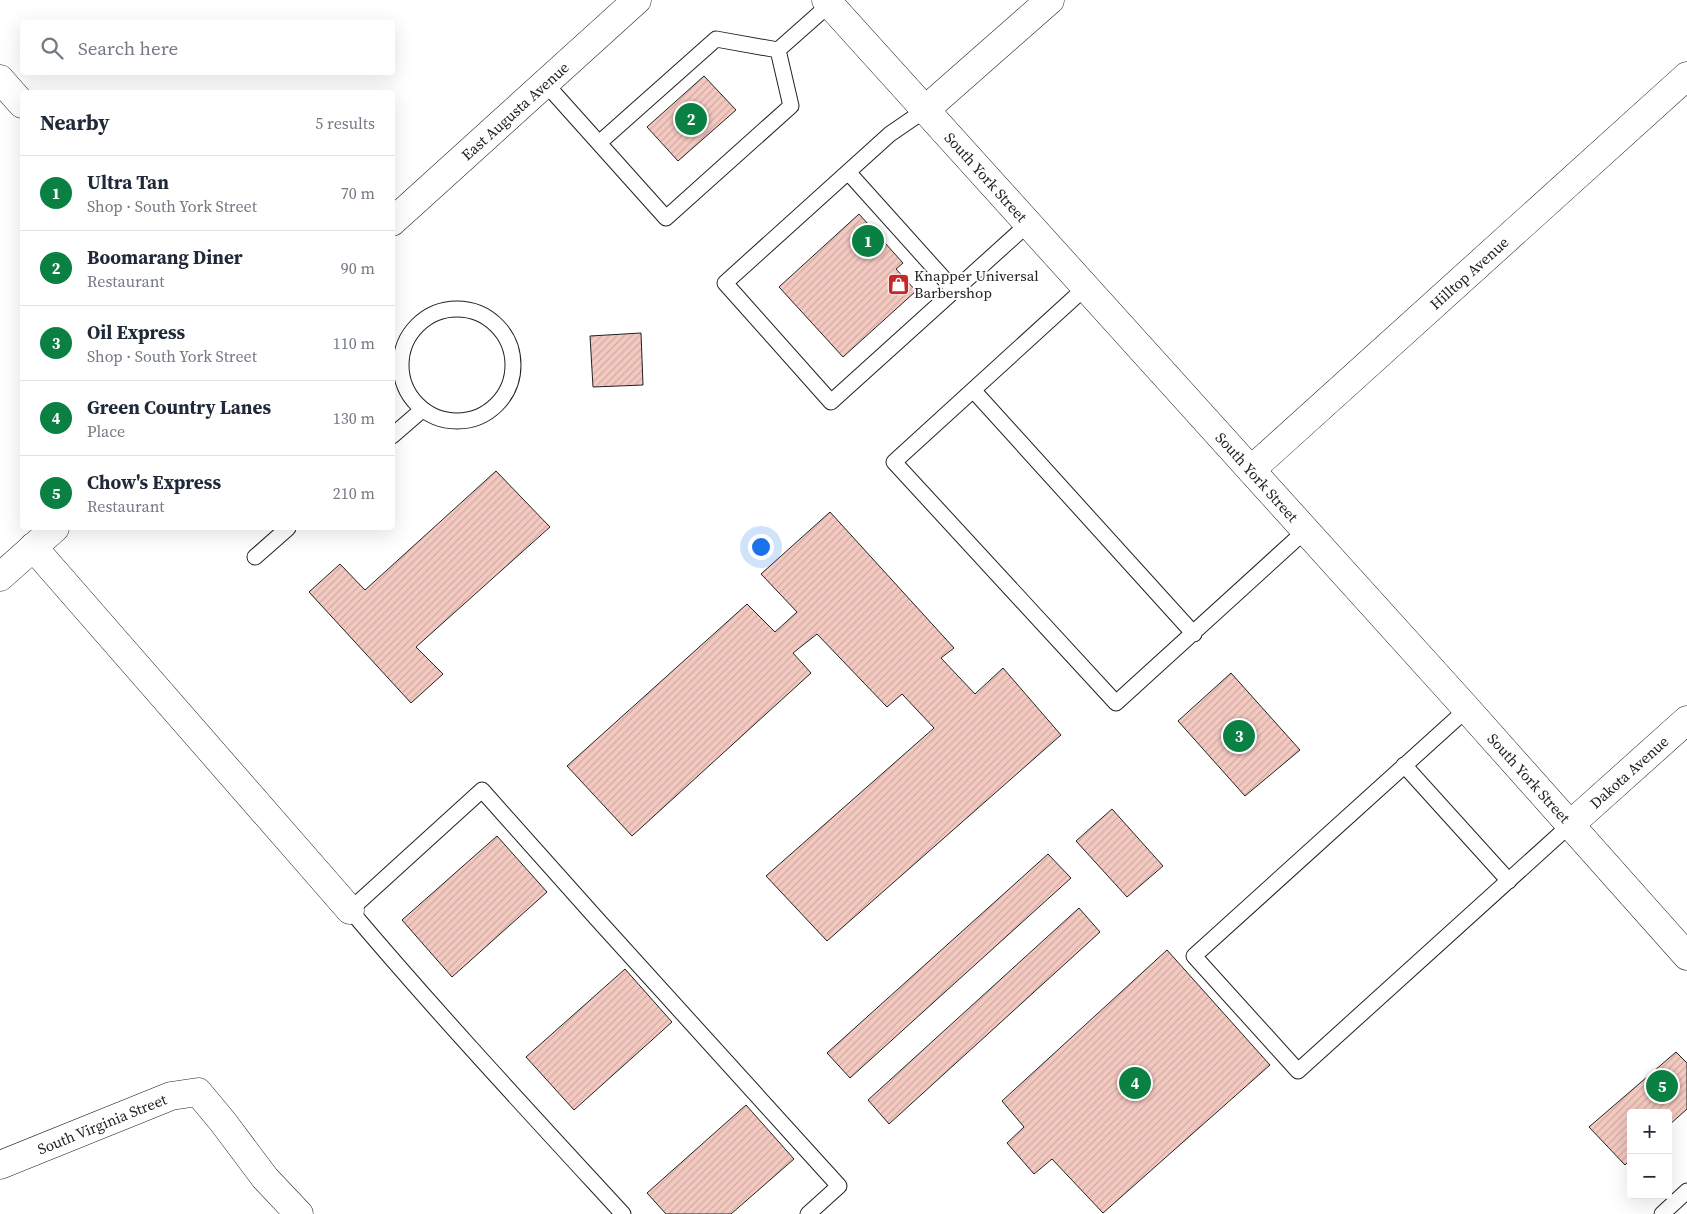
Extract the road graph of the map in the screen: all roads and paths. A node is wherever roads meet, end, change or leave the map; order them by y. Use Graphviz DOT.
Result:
graph roads {
  1 [pos="637,0"];
  2 [pos="1050,0"];
  3 [pos="828,2"];
  4 [pos="778,50"];
  5 [pos="1687,76"];
  6 [pos="0,79"];
  7 [pos="544,83"];
  8 [pos="20,102"];
  9 [pos="925,110"];
  10 [pos="599,144"];
  11 [pos="848,172"];
  12 [pos="395,219"];
  13 [pos="1028,224"];
  14 [pos="1086,287"];
  15 [pos="954,290"];
  16 [pos="397,373"];
  17 [pos="973,390"];
  18 [pos="422,410"];
  19 [pos="395,433"];
  20 [pos="1251,470"];
  21 [pos="53,530"];
  22 [pos="286,530"];
  23 [pos="1305,531"];
  24 [pos="33,547"];
  25 [pos="255,557"];
  26 [pos="0,578"];
  27 [pos="1194,634"];
  28 [pos="1467,709"];
  29 [pos="1687,720"];
  30 [pos="1404,765"];
  31 [pos="1571,824"];
  32 [pos="1509,881"];
  33 [pos="350,910"];
  34 [pos="1687,956"];
  35 [pos="0,1165"];
  36 [pos="1687,1191"];
  37 [pos="299,1214"];
  38 [pos="623,1214"];
  39 [pos="808,1214"];
  40 [pos="1662,1214"];
  1 -- 7 [label="street, East Augusta Avenue"];
  2 -- 9 [label="street"];
  3 -- 4 [label="lane"];
  3 -- 9 [label="street, South York Street"];
  4 -- 10 [label="lane"];
  4 -- 10 [label="lane"];
  5 -- 20 [label="street, Hilltop Avenue"];
  6 -- 8 [label="street"];
  7 -- 10 [label="lane"];
  7 -- 12 [label="street, East Augusta Avenue"];
  9 -- 11 [label="lane"];
  9 -- 13 [label="street, South York Street"];
  11 -- 15 [label="lane"];
  11 -- 15 [label="lane"];
  13 -- 14 [label="street, South York Street"];
  13 -- 15 [label="lane"];
  14 -- 17 [label="lane"];
  14 -- 20 [label="street, South York Street"];
  16 -- 18 [label="lane"];
  16 -- 18 [label="lane"];
  17 -- 27 [label="lane"];
  17 -- 27 [label="lane"];
  18 -- 19 [label="lane"];
  20 -- 23 [label="street, South York Street"];
  21 -- 24 [label="street"];
  22 -- 25 [label="lane"];
  23 -- 27 [label="lane"];
  23 -- 28 [label="street, South York Street"];
  24 -- 26 [label="street"];
  24 -- 33 [label="street"];
  28 -- 30 [label="lane"];
  28 -- 31 [label="street, South York Street"];
  29 -- 31 [label="street, Dakota Avenue"];
  30 -- 32 [label="lane"];
  30 -- 32 [label="lane"];
  31 -- 32 [label="lane"];
  31 -- 34 [label="street, South York Street"];
  33 -- 38 [label="lane"];
  33 -- 39 [label="lane"];
  35 -- 37 [label="street, South Virginia Street"];
  36 -- 40 [label="lane"];
}
